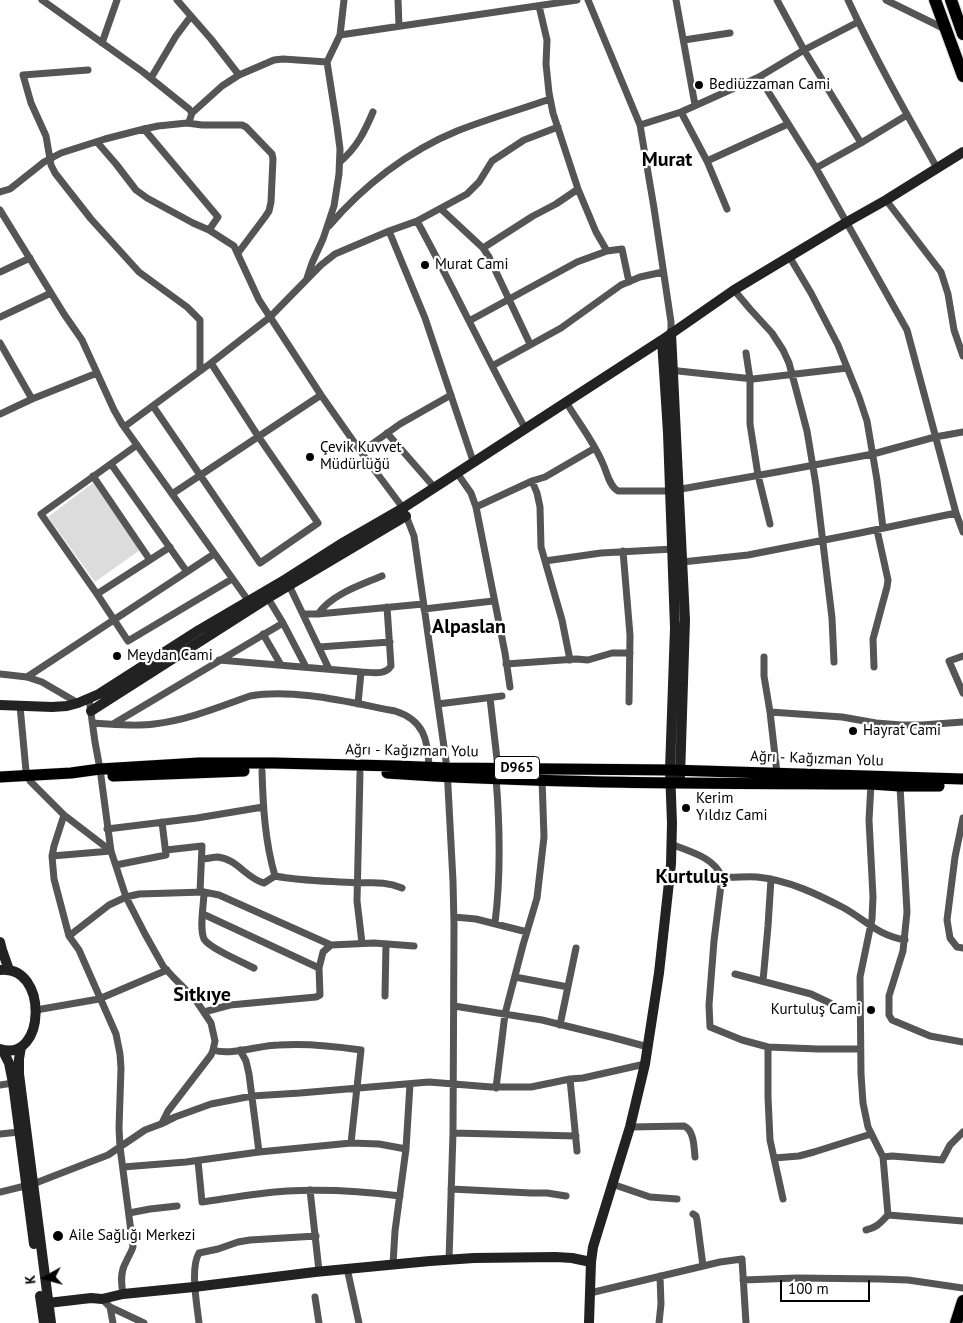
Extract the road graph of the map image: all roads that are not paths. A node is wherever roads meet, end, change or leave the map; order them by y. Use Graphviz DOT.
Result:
graph roads {
  1 [pos="42,0"];
  2 [pos="117,0"];
  3 [pos="177,0"];
  4 [pos="344,0"];
  5 [pos="398,0"];
  6 [pos="577,0"];
  7 [pos="588,0"];
  8 [pos="676,0"];
  9 [pos="777,0"];
  10 [pos="848,0"];
  11 [pos="886,0"];
  12 [pos="935,0"];
  13 [pos="951,0"];
  14 [pos="539,6"];
  15 [pos="191,16"];
  16 [pos="858,22"];
  17 [pos="943,24"];
  18 [pos="400,26"];
  19 [pos="962,30"];
  20 [pos="730,33"];
  21 [pos="340,35"];
  22 [pos="684,40"];
  23 [pos="102,43"];
  24 [pos="804,50"];
  25 [pos="327,62"];
  26 [pos="88,70"];
  27 [pos="239,75"];
  28 [pos="963,76"];
  29 [pos="759,77"];
  30 [pos="151,78"];
  31 [pos="550,99"];
  32 [pos="695,105"];
  33 [pos="373,112"];
  34 [pos="681,112"];
  35 [pos="192,114"];
  36 [pos="907,115"];
  37 [pos="187,123"];
  38 [pos="788,124"];
  39 [pos="640,125"];
  40 [pos="558,127"];
  41 [pos="144,129"];
  42 [pos="97,142"];
  43 [pos="861,143"];
  44 [pos="963,152"];
  45 [pos="963,158"];
  46 [pos="50,159"];
  47 [pos="707,161"];
  48 [pos="340,162"];
  49 [pos="816,168"];
  50 [pos="937,168"];
  51 [pos="578,189"];
  52 [pos="0,192"];
  53 [pos="886,200"];
  54 [pos="441,209"];
  55 [pos="727,209"];
  56 [pos="0,210"];
  57 [pos="417,222"];
  58 [pos="846,222"];
  59 [pos="327,229"];
  60 [pos="209,230"];
  61 [pos="389,231"];
  62 [pos="483,248"];
  63 [pos="607,251"];
  64 [pos="238,254"];
  65 [pos="789,256"];
  66 [pos="30,258"];
  67 [pos="0,272"];
  68 [pos="663,272"];
  69 [pos="306,281"];
  70 [pos="629,282"];
  71 [pos="734,290"];
  72 [pos="51,293"];
  73 [pos="509,300"];
  74 [pos="270,317"];
  75 [pos="0,318"];
  76 [pos="469,321"];
  77 [pos="671,333"];
  78 [pos="662,340"];
  79 [pos="0,343"];
  80 [pos="530,344"];
  81 [pos="962,352"];
  82 [pos="746,353"];
  83 [pos="211,363"];
  84 [pos="492,366"];
  85 [pos="847,368"];
  86 [pos="668,370"];
  87 [pos="200,371"];
  88 [pos="97,373"];
  89 [pos="792,376"];
  90 [pos="750,379"];
  91 [pos="321,394"];
  92 [pos="450,395"];
  93 [pos="32,400"];
  94 [pos="566,402"];
  95 [pos="152,406"];
  96 [pos="0,414"];
  97 [pos="124,427"];
  98 [pos="525,428"];
  99 [pos="963,432"];
  100 [pos="387,433"];
  101 [pos="258,436"];
  102 [pos="935,437"];
  103 [pos="137,445"];
  104 [pos="595,448"];
  105 [pos="361,452"];
  106 [pos="873,454"];
  107 [pos="474,461"];
  108 [pos="111,464"];
  109 [pos="812,466"];
  110 [pos="457,473"];
  111 [pos="758,475"];
  112 [pos="93,476"];
  113 [pos="200,476"];
  114 [pos="532,481"];
  115 [pos="434,487"];
  116 [pos="674,490"];
  117 [pos="172,494"];
  118 [pos="476,507"];
  119 [pos="405,512"];
  120 [pos="956,513"];
  121 [pos="770,524"];
  122 [pos="880,529"];
  123 [pos="963,532"];
  124 [pos="823,541"];
  125 [pos="170,547"];
  126 [pos="673,549"];
  127 [pos="623,551"];
  128 [pos="214,554"];
  129 [pos="150,560"];
  130 [pos="545,561"];
  131 [pos="682,562"];
  132 [pos="187,572"];
  133 [pos="382,576"];
  134 [pos="232,578"];
  135 [pos="287,583"];
  136 [pos="97,594"];
  137 [pos="266,595"];
  138 [pos="493,601"];
  139 [pos="251,605"];
  140 [pos="387,606"];
  141 [pos="424,606"];
  142 [pos="303,614"];
  143 [pos="318,614"];
  144 [pos="113,619"];
  145 [pos="283,622"];
  146 [pos="263,634"];
  147 [pos="390,642"];
  148 [pos="319,647"];
  149 [pos="630,653"];
  150 [pos="963,656"];
  151 [pos="764,657"];
  152 [pos="219,660"];
  153 [pos="570,660"];
  154 [pos="834,662"];
  155 [pos="506,664"];
  156 [pos="281,666"];
  157 [pos="306,667"];
  158 [pos="874,667"];
  159 [pos="329,668"];
  160 [pos="361,672"];
  161 [pos="0,674"];
  162 [pos="27,677"];
  163 [pos="510,686"];
  164 [pos="963,693"];
  165 [pos="502,696"];
  166 [pos="490,698"];
  167 [pos="89,699"];
  168 [pos="629,702"];
  169 [pos="78,703"];
  170 [pos="358,704"];
  171 [pos="438,704"];
  172 [pos="0,705"];
  173 [pos="20,706"];
  174 [pos="91,710"];
  175 [pos="770,712"];
  176 [pos="93,722"];
  177 [pos="963,722"];
  178 [pos="113,724"];
  179 [pos="429,768"];
  180 [pos="676,770"];
  181 [pos="262,771"];
  182 [pos="0,772"];
  183 [pos="100,772"];
  184 [pos="360,773"];
  185 [pos="447,773"];
  186 [pos="497,773"];
  187 [pos="776,773"];
  188 [pos="28,776"];
  189 [pos="0,777"];
  190 [pos="963,779"];
  191 [pos="542,780"];
  192 [pos="675,782"];
  193 [pos="0,783"];
  194 [pos="871,784"];
  195 [pos="900,786"];
  196 [pos="963,786"];
  197 [pos="263,807"];
  198 [pos="64,815"];
  199 [pos="963,818"];
  200 [pos="162,822"];
  201 [pos="108,829"];
  202 [pos="671,844"];
  203 [pos="166,850"];
  204 [pos="110,851"];
  205 [pos="52,856"];
  206 [pos="202,859"];
  207 [pos="116,865"];
  208 [pos="275,876"];
  209 [pos="722,877"];
  210 [pos="771,879"];
  211 [pos="358,883"];
  212 [pos="402,888"];
  213 [pos="202,892"];
  214 [pos="126,897"];
  215 [pos="203,914"];
  216 [pos="454,917"];
  217 [pos="495,923"];
  218 [pos="870,927"];
  219 [pos="527,932"];
  220 [pos="69,936"];
  221 [pos="905,940"];
  222 [pos="0,942"];
  223 [pos="362,943"];
  224 [pos="386,944"];
  225 [pos="332,945"];
  226 [pos="414,946"];
  227 [pos="576,948"];
  228 [pos="963,948"];
  229 [pos="254,968"];
  230 [pos="319,968"];
  231 [pos="5,970"];
  232 [pos="167,970"];
  233 [pos="735,974"];
  234 [pos="515,977"];
  235 [pos="763,981"];
  236 [pos="568,987"];
  237 [pos="385,996"];
  238 [pos="99,998"];
  239 [pos="830,1003"];
  240 [pos="454,1006"];
  241 [pos="36,1010"];
  242 [pos="204,1012"];
  243 [pos="506,1014"];
  244 [pos="560,1025"];
  245 [pos="963,1042"];
  246 [pos="21,1047"];
  247 [pos="648,1047"];
  248 [pos="768,1047"];
  249 [pos="2,1050"];
  250 [pos="213,1050"];
  251 [pos="240,1050"];
  252 [pos="860,1050"];
  253 [pos="645,1064"];
  254 [pos="570,1079"];
  255 [pos="13,1083"];
  256 [pos="410,1084"];
  257 [pos="453,1084"];
  258 [pos="0,1085"];
  259 [pos="356,1088"];
  260 [pos="496,1088"];
  261 [pos="252,1096"];
  262 [pos="161,1124"];
  263 [pos="630,1127"];
  264 [pos="19,1132"];
  265 [pos="963,1132"];
  266 [pos="453,1133"];
  267 [pos="0,1134"];
  268 [pos="871,1134"];
  269 [pos="576,1136"];
  270 [pos="351,1143"];
  271 [pos="120,1147"];
  272 [pos="406,1149"];
  273 [pos="577,1151"];
  274 [pos="259,1152"];
  275 [pos="695,1157"];
  276 [pos="883,1157"];
  277 [pos="774,1158"];
  278 [pos="198,1161"];
  279 [pos="123,1167"];
  280 [pos="612,1184"];
  281 [pos="30,1185"];
  282 [pos="451,1189"];
  283 [pos="310,1190"];
  284 [pos="0,1192"];
  285 [pos="400,1196"];
  286 [pos="566,1196"];
  287 [pos="677,1199"];
  288 [pos="783,1199"];
  289 [pos="177,1206"];
  290 [pos="129,1213"];
  291 [pos="693,1214"];
  292 [pos="888,1215"];
  293 [pos="963,1221"];
  294 [pos="866,1230"];
  295 [pos="316,1236"];
  296 [pos="449,1260"];
  297 [pos="591,1262"];
  298 [pos="393,1264"];
  299 [pos="703,1266"];
  300 [pos="347,1268"];
  301 [pos="320,1271"];
  302 [pos="660,1276"];
  303 [pos="743,1280"];
  304 [pos="194,1287"];
  305 [pos="963,1288"];
  306 [pos="590,1292"];
  307 [pos="123,1294"];
  308 [pos="316,1297"];
  309 [pos="102,1299"];
  310 [pos="963,1300"];
  311 [pos="48,1303"];
  312 [pos="110,1308"];
  313 [pos="44,1323"];
  314 [pos="51,1323"];
  315 [pos="114,1323"];
  316 [pos="144,1323"];
  317 [pos="199,1323"];
  318 [pos="319,1323"];
  319 [pos="359,1323"];
  320 [pos="589,1323"];
  321 [pos="659,1323"];
  322 [pos="746,1323"];
  323 [pos="956,1323"];
  1 -- 23 [label="street"];
  2 -- 23 [label="street"];
  3 -- 15 [label="street"];
  4 -- 21 [label="street"];
  5 -- 18 [label="street"];
  6 -- 14 [label="street"];
  7 -- 39 [label="street"];
  8 -- 22 [label="street"];
  9 -- 24 [label="street"];
  10 -- 16 [label="street"];
  11 -- 17 [label="street"];
  12 -- 17 [label="highway"];
  13 -- 19 [label="highway"];
  14 -- 18 [label="street"];
  14 -- 31 [label="street"];
  15 -- 27 [label="street"];
  15 -- 30 [label="street"];
  16 -- 24 [label="street"];
  16 -- 36 [label="street"];
  17 -- 28 [label="highway"];
  18 -- 21 [label="street"];
  20 -- 22 [label="street"];
  21 -- 25 [label="street"];
  22 -- 32 [label="street"];
  23 -- 30 [label="street"];
  24 -- 29 [label="street"];
  24 -- 43 [label="street"];
  25 -- 27 [label="street"];
  25 -- 48 [label="street"];
  26 -- 46 [label="street"];
  27 -- 35 [label="street"];
  29 -- 32 [label="street"];
  29 -- 38 [label="street"];
  30 -- 35 [label="street"];
  31 -- 40 [label="street"];
  31 -- 59 [label="street"];
  32 -- 34 [label="street"];
  33 -- 48 [label="street"];
  34 -- 39 [label="street"];
  34 -- 47 [label="street"];
  35 -- 37 [label="street"];
  36 -- 43 [label="street"];
  36 -- 50 [label="street"];
  37 -- 41 [label="street"];
  37 -- 64 [label="street"];
  38 -- 47 [label="street"];
  38 -- 49 [label="street"];
  39 -- 68 [label="street"];
  40 -- 51 [label="street"];
  40 -- 54 [label="street"];
  41 -- 42 [label="street"];
  41 -- 60 [label="street"];
  42 -- 46 [label="street"];
  42 -- 60 [label="street"];
  43 -- 49 [label="street"];
  44 -- 50 [label="street"];
  45 -- 50 [label="street"];
  46 -- 52 [label="street"];
  46 -- 87 [label="street"];
  47 -- 55 [label="street"];
  48 -- 59 [label="street"];
  49 -- 58 [label="street"];
  50 -- 53 [label="street"];
  51 -- 62 [label="street"];
  51 -- 63 [label="street"];
  53 -- 58 [label="street"];
  53 -- 81 [label="street"];
  54 -- 57 [label="street"];
  54 -- 62 [label="street"];
  56 -- 66 [label="street"];
  57 -- 61 [label="street"];
  57 -- 76 [label="street"];
  58 -- 65 [label="street"];
  58 -- 102 [label="street"];
  59 -- 69 [label="street"];
  60 -- 64 [label="street"];
  61 -- 69 [label="street"];
  61 -- 92 [label="street"];
  62 -- 73 [label="street"];
  63 -- 70 [label="street"];
  63 -- 73 [label="street"];
  64 -- 74 [label="street"];
  65 -- 71 [label="street"];
  65 -- 85 [label="street"];
  66 -- 67 [label="street"];
  66 -- 72 [label="street"];
  68 -- 70 [label="street"];
  68 -- 77 [label="street"];
  69 -- 74 [label="street"];
  70 -- 80 [label="street"];
  71 -- 77 [label="street"];
  71 -- 89 [label="street"];
  72 -- 75 [label="street"];
  72 -- 88 [label="street"];
  73 -- 76 [label="street"];
  73 -- 80 [label="street"];
  74 -- 83 [label="street"];
  74 -- 91 [label="street"];
  76 -- 84 [label="street"];
  77 -- 78 [label="street"];
  77 -- 86 [label="street"];
  78 -- 86 [label="street"];
  78 -- 94 [label="street"];
  79 -- 93 [label="street"];
  80 -- 84 [label="street"];
  82 -- 90 [label="street"];
  83 -- 87 [label="street"];
  83 -- 101 [label="street"];
  84 -- 98 [label="street"];
  85 -- 89 [label="street"];
  85 -- 106 [label="street"];
  86 -- 90 [label="street"];
  86 -- 116 [label="street"];
  87 -- 95 [label="street"];
  88 -- 93 [label="street"];
  88 -- 97 [label="street"];
  89 -- 90 [label="street"];
  89 -- 109 [label="street"];
  90 -- 111 [label="street"];
  91 -- 101 [label="street"];
  91 -- 105 [label="street"];
  92 -- 100 [label="street"];
  92 -- 107 [label="street"];
  93 -- 96 [label="street"];
  94 -- 98 [label="street"];
  94 -- 104 [label="street"];
  95 -- 97 [label="street"];
  95 -- 113 [label="street"];
  97 -- 103 [label="street"];
  98 -- 107 [label="street"];
  99 -- 102 [label="street"];
  100 -- 105 [label="street"];
  100 -- 115 [label="street"];
  101 -- 113 [label="street"];
  101 -- 113 [label="street"];
  102 -- 106 [label="street"];
  102 -- 120 [label="street"];
  103 -- 108 [label="street"];
  103 -- 117 [label="street"];
  104 -- 114 [label="street"];
  104 -- 116 [label="street"];
  105 -- 119 [label="street"];
  106 -- 109 [label="street"];
  106 -- 122 [label="street"];
  107 -- 110 [label="street"];
  108 -- 112 [label="street"];
  108 -- 125 [label="street"];
  109 -- 111 [label="street"];
  109 -- 124 [label="street"];
  110 -- 115 [label="street"];
  110 -- 118 [label="street"];
  111 -- 116 [label="street"];
  111 -- 121 [label="street"];
  112 -- 129 [label="street"];
  112 -- 136 [label="street"];
  113 -- 117 [label="street"];
  114 -- 118 [label="street"];
  114 -- 130 [label="street"];
  115 -- 119 [label="street"];
  116 -- 126 [label="street"];
  116 -- 131 [label="street"];
  117 -- 128 [label="street"];
  118 -- 138 [label="street"];
  119 -- 135 [label="street"];
  119 -- 141 [label="street"];
  120 -- 122 [label="street"];
  120 -- 123 [label="street"];
  122 -- 124 [label="street"];
  122 -- 158 [label="street"];
  124 -- 131 [label="street"];
  124 -- 154 [label="street"];
  125 -- 129 [label="street"];
  125 -- 132 [label="street"];
  126 -- 127 [label="street"];
  126 -- 180 [label="street"];
  127 -- 130 [label="street"];
  127 -- 149 [label="street"];
  128 -- 132 [label="street"];
  128 -- 134 [label="street"];
  129 -- 136 [label="street"];
  130 -- 153 [label="street"];
  131 -- 180 [label="street"];
  132 -- 144 [label="street"];
  133 -- 143 [label="street"];
  134 -- 139 [label="street"];
  134 -- 144 [label="street"];
  135 -- 137 [label="street"];
  135 -- 142 [label="street"];
  136 -- 144 [label="street"];
  137 -- 139 [label="street"];
  137 -- 145 [label="street"];
  138 -- 141 [label="street"];
  138 -- 155 [label="street"];
  139 -- 167 [label="street"];
  139 -- 174 [label="street"];
  140 -- 141 [label="street"];
  140 -- 143 [label="street"];
  140 -- 147 [label="street"];
  141 -- 171 [label="street"];
  142 -- 143 [label="street"];
  142 -- 148 [label="street"];
  144 -- 162 [label="street"];
  145 -- 146 [label="street"];
  145 -- 157 [label="street"];
  146 -- 152 [label="street"];
  146 -- 156 [label="street"];
  147 -- 148 [label="street"];
  147 -- 160 [label="street"];
  148 -- 159 [label="street"];
  149 -- 153 [label="street"];
  149 -- 168 [label="street"];
  150 -- 164 [label="street"];
  151 -- 175 [label="street"];
  152 -- 156 [label="street"];
  152 -- 178 [label="street"];
  153 -- 155 [label="street"];
  155 -- 163 [label="street"];
  156 -- 157 [label="street"];
  157 -- 159 [label="street"];
  159 -- 160 [label="street"];
  160 -- 170 [label="street"];
  161 -- 162 [label="street"];
  162 -- 169 [label="street"];
  165 -- 166 [label="street"];
  166 -- 171 [label="street"];
  166 -- 186 [label="street"];
  167 -- 169 [label="street"];
  167 -- 174 [label="street"];
  169 -- 173 [label="street"];
  170 -- 178 [label="street"];
  170 -- 179 [label="street"];
  171 -- 185 [label="street"];
  172 -- 173 [label="street"];
  173 -- 188 [label="street"];
  174 -- 176 [label="street"];
  175 -- 177 [label="street"];
  175 -- 187 [label="street"];
  176 -- 178 [label="street"];
  176 -- 183 [label="street"];
  179 -- 183 [label="main road, Ağrı - Kağızman Yolu / D965"];
  179 -- 185 [label="main road, Ağrı - Kağızman Yolu / D965"];
  180 -- 186 [label="main road, Ağrı - Kağızman Yolu / D965"];
  180 -- 187 [label="main road, Ağrı - Kağızman Yolu / D965"];
  180 -- 192 [label="street"];
  181 -- 183 [label="main road, Ağrı - Kağızman Yolu / D965"];
  181 -- 184 [label="main road, Ağrı - Kağızman Yolu / D965"];
  181 -- 197 [label="street"];
  182 -- 188 [label="main road"];
  183 -- 188 [label="main road"];
  183 -- 189 [label="main road, Ağrı - Kağızman Yolu / D965"];
  183 -- 201 [label="street"];
  184 -- 185 [label="main road, Ağrı - Kağızman Yolu / D965"];
  184 -- 211 [label="street"];
  185 -- 186 [label="main road, Ağrı - Kağızman Yolu / D965"];
  185 -- 216 [label="street"];
  186 -- 191 [label="main road, Ağrı - Kağızman Yolu / D965"];
  186 -- 217 [label="street"];
  187 -- 190 [label="main road, Ağrı - Kağızman Yolu / D965"];
  188 -- 193 [label="main road"];
  188 -- 198 [label="street"];
  191 -- 192 [label="main road, Ağrı - Kağızman Yolu / D965"];
  191 -- 219 [label="street"];
  192 -- 194 [label="main road, Ağrı - Kağızman Yolu / D965"];
  192 -- 202 [label="street"];
  194 -- 195 [label="main road, Ağrı - Kağızman Yolu / D965"];
  194 -- 218 [label="street"];
  195 -- 196 [label="main road, Ağrı - Kağızman Yolu / D965"];
  195 -- 221 [label="street"];
  197 -- 200 [label="street"];
  197 -- 208 [label="street"];
  198 -- 204 [label="street"];
  198 -- 205 [label="street"];
  199 -- 228 [label="street"];
  200 -- 201 [label="street"];
  200 -- 203 [label="street"];
  201 -- 204 [label="street"];
  202 -- 209 [label="street"];
  202 -- 247 [label="street"];
  203 -- 206 [label="street"];
  203 -- 207 [label="street"];
  204 -- 205 [label="street"];
  204 -- 207 [label="street"];
  205 -- 220 [label="street"];
  206 -- 208 [label="street"];
  206 -- 213 [label="street"];
  207 -- 214 [label="street"];
  208 -- 211 [label="street"];
  209 -- 210 [label="street"];
  209 -- 248 [label="street"];
  210 -- 218 [label="street"];
  210 -- 235 [label="street"];
  211 -- 212 [label="street"];
  211 -- 223 [label="street"];
  213 -- 214 [label="street"];
  213 -- 215 [label="street"];
  213 -- 225 [label="street"];
  214 -- 220 [label="street"];
  214 -- 232 [label="street"];
  215 -- 229 [label="street"];
  215 -- 230 [label="street"];
  216 -- 217 [label="street"];
  216 -- 240 [label="street"];
  217 -- 219 [label="street"];
  218 -- 221 [label="street"];
  218 -- 252 [label="street"];
  219 -- 234 [label="street"];
  220 -- 238 [label="street"];
  221 -- 245 [label="street"];
  222 -- 231 [label="street"];
  223 -- 224 [label="street"];
  223 -- 225 [label="street"];
  224 -- 226 [label="street"];
  224 -- 237 [label="street"];
  225 -- 230 [label="street"];
  227 -- 236 [label="street"];
  230 -- 242 [label="street"];
  231 -- 241 [label="street"];
  232 -- 238 [label="street"];
  232 -- 242 [label="street"];
  233 -- 235 [label="street"];
  234 -- 236 [label="street"];
  234 -- 243 [label="street"];
  235 -- 239 [label="street"];
  236 -- 244 [label="street"];
  238 -- 241 [label="street"];
  238 -- 271 [label="street"];
  240 -- 243 [label="street"];
  240 -- 257 [label="street"];
  241 -- 246 [label="street"];
  242 -- 250 [label="street"];
  243 -- 244 [label="street"];
  243 -- 260 [label="street"];
  244 -- 247 [label="street"];
  246 -- 249 [label="street"];
  246 -- 281 [label="street"];
  247 -- 253 [label="street"];
  248 -- 252 [label="street"];
  248 -- 277 [label="street"];
  249 -- 255 [label="street"];
  250 -- 251 [label="street"];
  250 -- 262 [label="street"];
  251 -- 259 [label="street"];
  251 -- 261 [label="street"];
  252 -- 268 [label="street"];
  253 -- 254 [label="street"];
  253 -- 263 [label="street"];
  254 -- 260 [label="street"];
  254 -- 269 [label="street"];
  255 -- 258 [label="street"];
  255 -- 264 [label="street"];
  256 -- 257 [label="street"];
  256 -- 259 [label="street"];
  256 -- 272 [label="street"];
  257 -- 260 [label="street"];
  257 -- 266 [label="street"];
  259 -- 261 [label="street"];
  259 -- 270 [label="street"];
  261 -- 262 [label="street"];
  261 -- 274 [label="street"];
  262 -- 271 [label="street"];
  263 -- 275 [label="street"];
  263 -- 280 [label="street"];
  264 -- 267 [label="street"];
  264 -- 281 [label="street"];
  265 -- 276 [label="street"];
  266 -- 269 [label="street"];
  266 -- 282 [label="street"];
  268 -- 276 [label="street"];
  268 -- 277 [label="street"];
  269 -- 273 [label="street"];
  270 -- 272 [label="street"];
  270 -- 274 [label="street"];
  271 -- 279 [label="street"];
  271 -- 281 [label="street"];
  272 -- 285 [label="street"];
  274 -- 278 [label="street"];
  276 -- 292 [label="street"];
  277 -- 288 [label="street"];
  278 -- 279 [label="street"];
  278 -- 283 [label="street"];
  279 -- 290 [label="street"];
  280 -- 287 [label="street"];
  280 -- 297 [label="street"];
  281 -- 284 [label="street"];
  281 -- 311 [label="street"];
  281 -- 313 [label="street"];
  282 -- 286 [label="street"];
  282 -- 296 [label="street"];
  283 -- 285 [label="street"];
  283 -- 295 [label="street"];
  285 -- 298 [label="street"];
  289 -- 290 [label="street"];
  290 -- 307 [label="street"];
  291 -- 299 [label="street"];
  292 -- 293 [label="street"];
  292 -- 294 [label="street"];
  295 -- 301 [label="street"];
  295 -- 304 [label="street"];
  296 -- 297 [label="street"];
  296 -- 298 [label="street"];
  297 -- 306 [label="street"];
  298 -- 300 [label="street"];
  299 -- 302 [label="street"];
  299 -- 303 [label="street"];
  300 -- 301 [label="street"];
  300 -- 319 [label="street"];
  301 -- 304 [label="street"];
  302 -- 306 [label="street"];
  302 -- 321 [label="street"];
  303 -- 305 [label="street"];
  303 -- 322 [label="street"];
  304 -- 307 [label="street"];
  304 -- 317 [label="street"];
  306 -- 320 [label="street"];
  307 -- 309 [label="street"];
  308 -- 318 [label="street"];
  309 -- 311 [label="street"];
  309 -- 312 [label="street"];
  310 -- 323 [label="highway"];
  311 -- 314 [label="street"];
  312 -- 315 [label="street"];
  312 -- 316 [label="street"];
}
